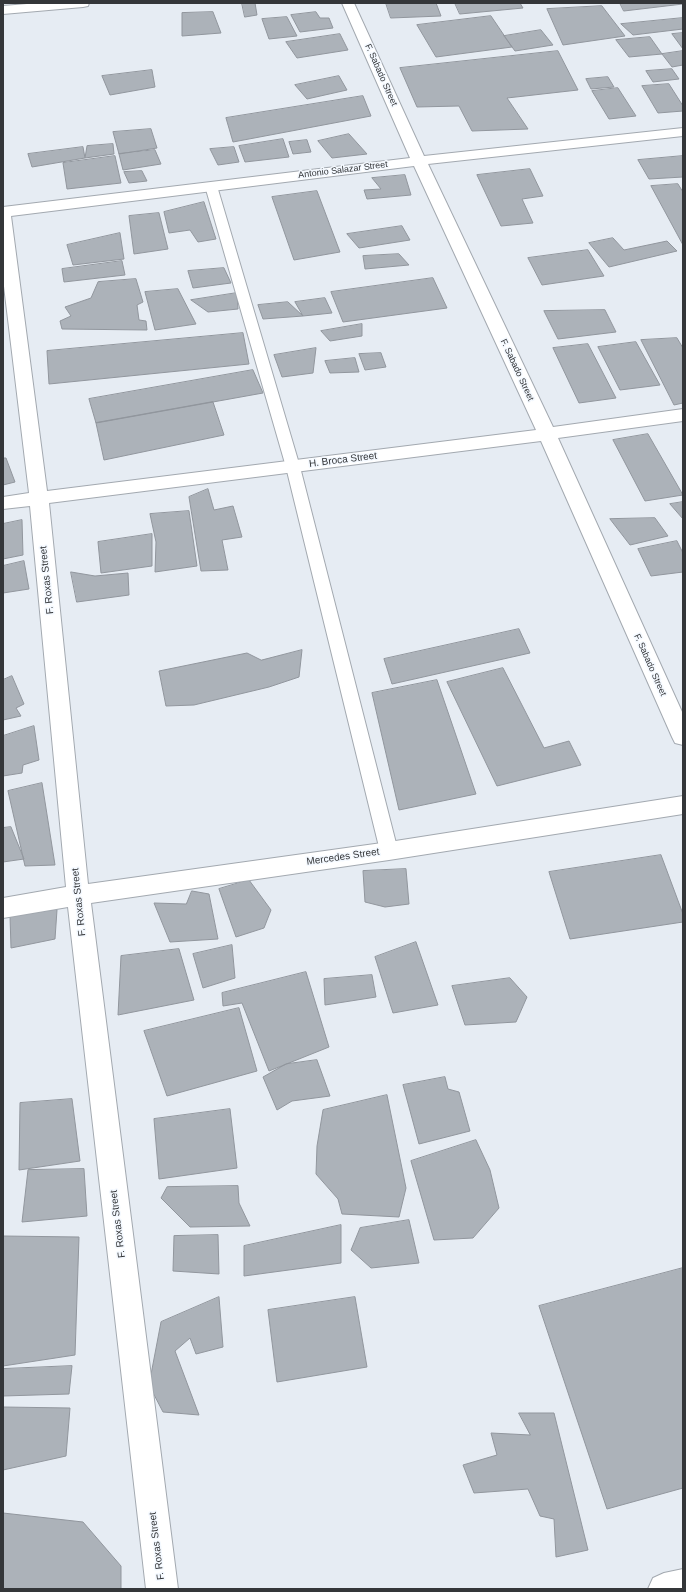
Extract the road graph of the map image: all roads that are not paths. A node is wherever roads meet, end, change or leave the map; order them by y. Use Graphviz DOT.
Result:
graph roads {
  1 [pos="83,3"];
  2 [pos="348,3"];
  3 [pos="3,10"];
  4 [pos="683,132"];
  5 [pos="419,161"];
  6 [pos="211,186"];
  7 [pos="3,214"];
  8 [pos="683,415"];
  9 [pos="547,434"];
  10 [pos="293,467"];
  11 [pos="39,498"];
  12 [pos="3,503"];
  13 [pos="683,737"];
  14 [pos="683,805"];
  15 [pos="389,850"];
  16 [pos="78,895"];
  17 [pos="3,908"];
  18 [pos="683,1585"];
  19 [pos="162,1589"];
  20 [pos="664,1589"];
  1 -- 3 [label="street"];
  2 -- 5 [label="street, F. Sabado Street"];
  4 -- 5 [label="street, Antonio Salazar Street"];
  5 -- 6 [label="street, Antonio Salazar Street"];
  5 -- 9 [label="street, F. Sabado Street"];
  6 -- 7 [label="street, Antonio Salazar Street"];
  6 -- 10 [label="lane"];
  7 -- 11 [label="street, F. Roxas Street"];
  8 -- 9 [label="street, H. Broca Street"];
  9 -- 10 [label="street, H. Broca Street"];
  9 -- 13 [label="street, F. Sabado Street"];
  10 -- 11 [label="street, H. Broca Street"];
  10 -- 15 [label="lane"];
  11 -- 12 [label="street, H. Broca Street"];
  11 -- 16 [label="street, F. Roxas Street"];
  14 -- 15 [label="street, Mercedes Street"];
  15 -- 16 [label="street, Mercedes Street"];
  16 -- 17 [label="street, Mercedes Street"];
  16 -- 19 [label="street, F. Roxas Street"];
  18 -- 20 [label="street"];
}
